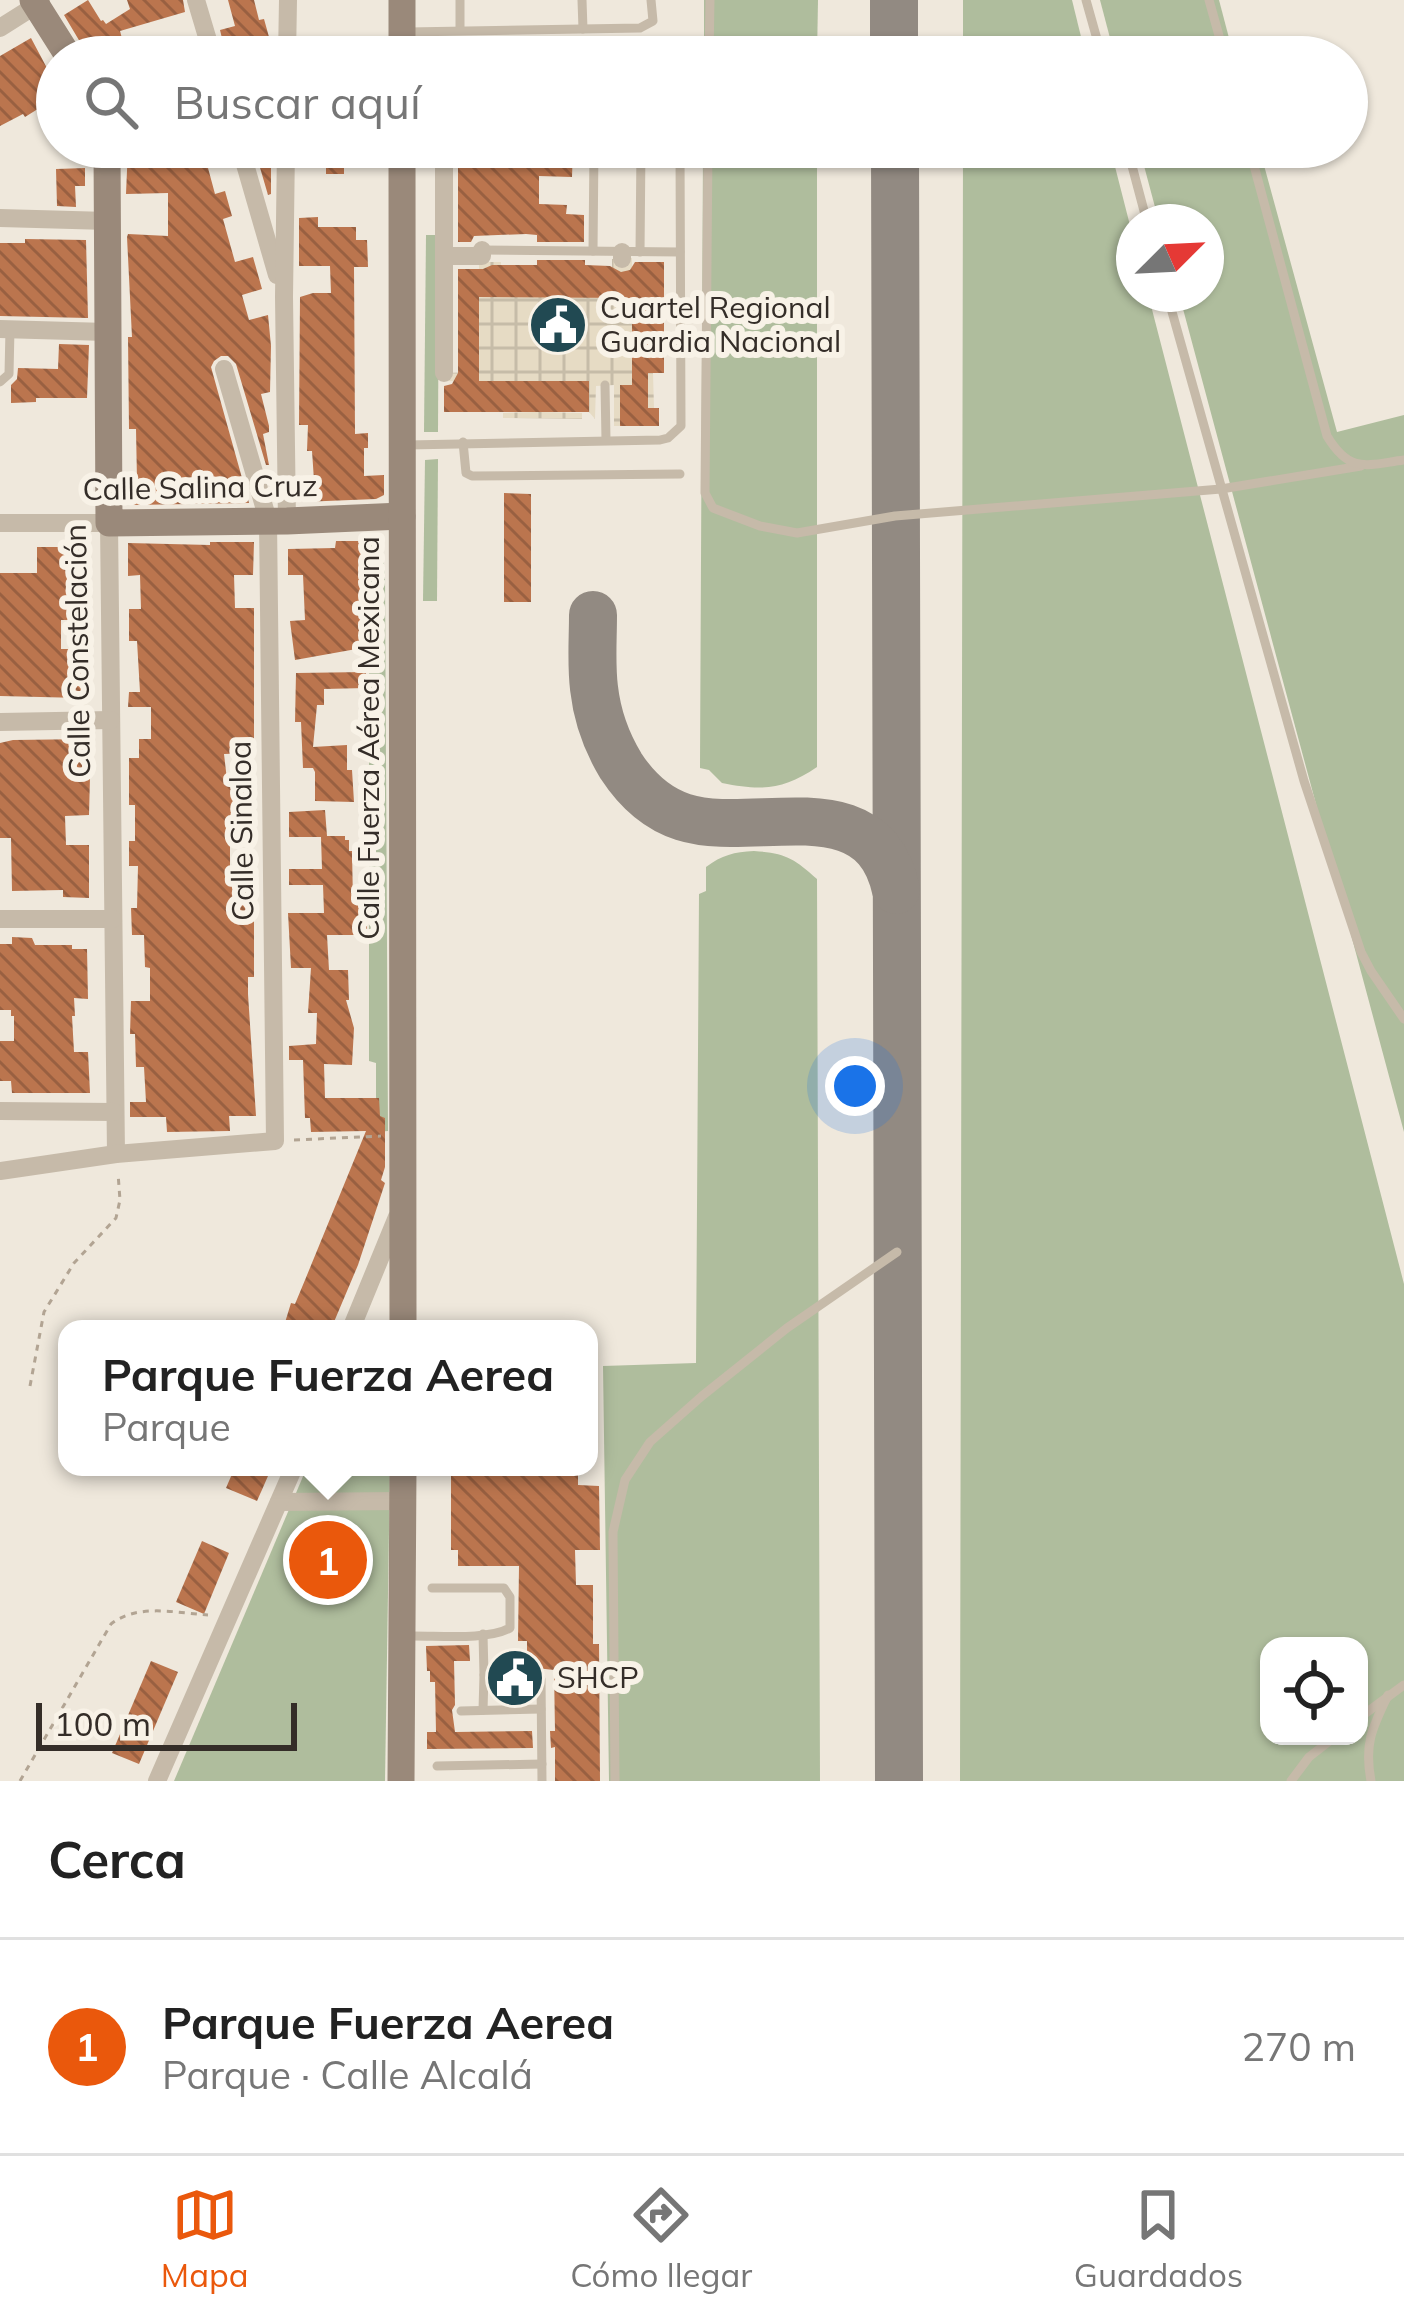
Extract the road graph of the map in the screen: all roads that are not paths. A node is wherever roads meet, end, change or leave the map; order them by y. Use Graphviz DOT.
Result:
graph roads {
  1 [pos="196,0"];
  2 [pos="288,0"];
  3 [pos="402,0"];
  4 [pos="460,0"];
  5 [pos="582,0"];
  6 [pos="651,0"];
  7 [pos="710,0"];
  8 [pos="1086,0"];
  9 [pos="1209,0"];
  10 [pos="38,2"];
  11 [pos="0,28"];
  12 [pos="584,29"];
  13 [pos="460,30"];
  14 [pos="57,36"];
  15 [pos="207,36"];
  16 [pos="287,36"];
  17 [pos="402,36"];
  18 [pos="435,36"];
  19 [pos="709,36"];
  20 [pos="1096,36"];
  21 [pos="1219,36"];
  22 [pos="107,168"];
  23 [pos="246,168"];
  24 [pos="286,168"];
  25 [pos="402,168"];
  26 [pos="444,168"];
  27 [pos="593,168"];
  28 [pos="638,168"];
  29 [pos="680,168"];
  30 [pos="709,168"];
  31 [pos="1132,168"];
  32 [pos="1255,168"];
  33 [pos="1142,204"];
  34 [pos="0,218"];
  35 [pos="108,221"];
  36 [pos="482,250"];
  37 [pos="593,251"];
  38 [pos="680,252"];
  39 [pos="628,254"];
  40 [pos="444,256"];
  41 [pos="284,296"];
  42 [pos="1172,312"];
  43 [pos="5,329"];
  44 [pos="107,332"];
  45 [pos="224,369"];
  46 [pos="444,373"];
  47 [pos="0,382"];
  48 [pos="605,385"];
  49 [pos="606,440"];
  50 [pos="463,442"];
  51 [pos="402,445"];
  52 [pos="1404,460"];
  53 [pos="1361,466"];
  54 [pos="680,474"];
  55 [pos="1221,489"];
  56 [pos="402,516"];
  57 [pos="278,520"];
  58 [pos="110,523"];
  59 [pos="0,524"];
  60 [pos="111,720"];
  61 [pos="0,722"];
  62 [pos="0,919"];
  63 [pos="113,920"];
  64 [pos="1404,1019"];
  65 [pos="0,1111"];
  66 [pos="114,1112"];
  67 [pos="116,1154"];
  68 [pos="8,1170"];
  69 [pos="0,1186"];
  70 [pos="402,1205"];
  71 [pos="898,1252"];
  72 [pos="355,1320"];
  73 [pos="403,1320"];
  74 [pos="290,1476"];
  75 [pos="403,1476"];
  76 [pos="403,1501"];
  77 [pos="279,1502"];
  78 [pos="432,1588"];
  79 [pos="483,1634"];
  80 [pos="402,1636"];
  81 [pos="484,1675"];
  82 [pos="1404,1685"];
  83 [pos="1388,1695"];
  84 [pos="541,1709"];
  85 [pos="483,1710"];
  86 [pos="461,1711"];
  87 [pos="1368,1711"];
  88 [pos="1324,1745"];
  89 [pos="542,1764"];
  90 [pos="437,1766"];
  91 [pos="157,1781"];
  92 [pos="401,1781"];
  93 [pos="542,1781"];
  94 [pos="615,1781"];
  95 [pos="1291,1781"];
  96 [pos="1371,1781"];
  1 -- 15 [label="street"];
  2 -- 16 [label="street"];
  3 -- 17 [label="main road"];
  4 -- 13 [label="lane"];
  5 -- 12 [label="lane"];
  6 -- 12 [label="lane"];
  7 -- 19 [label="lane"];
  8 -- 20 [label="lane"];
  9 -- 21 [label="lane"];
  10 -- 11 [label="street"];
  10 -- 14 [label="main road"];
  12 -- 13 [label="lane"];
  13 -- 18 [label="lane"];
  22 -- 35 [label="main road, Calle Constelación"];
  23 -- 41 [label="street"];
  24 -- 41 [label="street, Calle Sinaloa"];
  25 -- 51 [label="main road, Calle Fuerza Aérea Mexicana"];
  26 -- 40 [label="street"];
  27 -- 37 [label="lane"];
  28 -- 39 [label="lane"];
  29 -- 38 [label="lane"];
  30 -- 55 [label="lane"];
  31 -- 33 [label="lane"];
  32 -- 53 [label="lane"];
  34 -- 35 [label="street"];
  35 -- 44 [label="main road, Calle Constelación"];
  36 -- 37 [label="lane"];
  36 -- 40 [label="street"];
  37 -- 39 [label="lane"];
  38 -- 39 [label="lane"];
  38 -- 49 [label="lane"];
  40 -- 46 [label="street"];
  41 -- 57 [label="street, Calle Sinaloa"];
  42 -- 55 [label="lane"];
  43 -- 44 [label="street"];
  43 -- 47 [label="lane"];
  44 -- 58 [label="main road, Calle Constelación"];
  45 -- 57 [label="street"];
  48 -- 49 [label="lane"];
  49 -- 50 [label="lane"];
  50 -- 51 [label="lane"];
  50 -- 54 [label="lane"];
  51 -- 56 [label="main road, Calle Fuerza Aérea Mexicana"];
  52 -- 53 [label="lane"];
  53 -- 55 [label="lane"];
  55 -- 64 [label="lane"];
  56 -- 57 [label="main road, Calle Salina Cruz"];
  56 -- 70 [label="main road, Calle Fuerza Aérea Mexicana"];
  57 -- 58 [label="main road, Calle Salina Cruz"];
  57 -- 67 [label="street, Calle Sinaloa"];
  58 -- 59 [label="street, Calle Salina Cruz"];
  58 -- 60 [label="street, Calle Constelación"];
  60 -- 61 [label="street"];
  60 -- 63 [label="street, Calle Constelación"];
  62 -- 63 [label="street"];
  63 -- 66 [label="street, Calle Constelación"];
  65 -- 66 [label="street"];
  66 -- 67 [label="street, Calle Constelación"];
  67 -- 68 [label="street"];
  68 -- 69 [label="street"];
  70 -- 72 [label="street"];
  70 -- 73 [label="main road, Calle Fuerza Aérea Mexicana"];
  71 -- 94 [label="lane"];
  74 -- 77 [label="street"];
  75 -- 76 [label="main road"];
  76 -- 77 [label="street"];
  76 -- 80 [label="main road"];
  77 -- 91 [label="street"];
  78 -- 79 [label="lane"];
  79 -- 80 [label="lane"];
  79 -- 81 [label="lane"];
  80 -- 92 [label="main road"];
  81 -- 84 [label="lane"];
  81 -- 85 [label="lane"];
  82 -- 83 [label="lane"];
  83 -- 87 [label="lane"];
  83 -- 96 [label="lane"];
  84 -- 85 [label="lane"];
  84 -- 89 [label="lane"];
  85 -- 86 [label="lane"];
  88 -- 95 [label="lane"];
  89 -- 90 [label="lane"];
  89 -- 93 [label="lane"];
}
